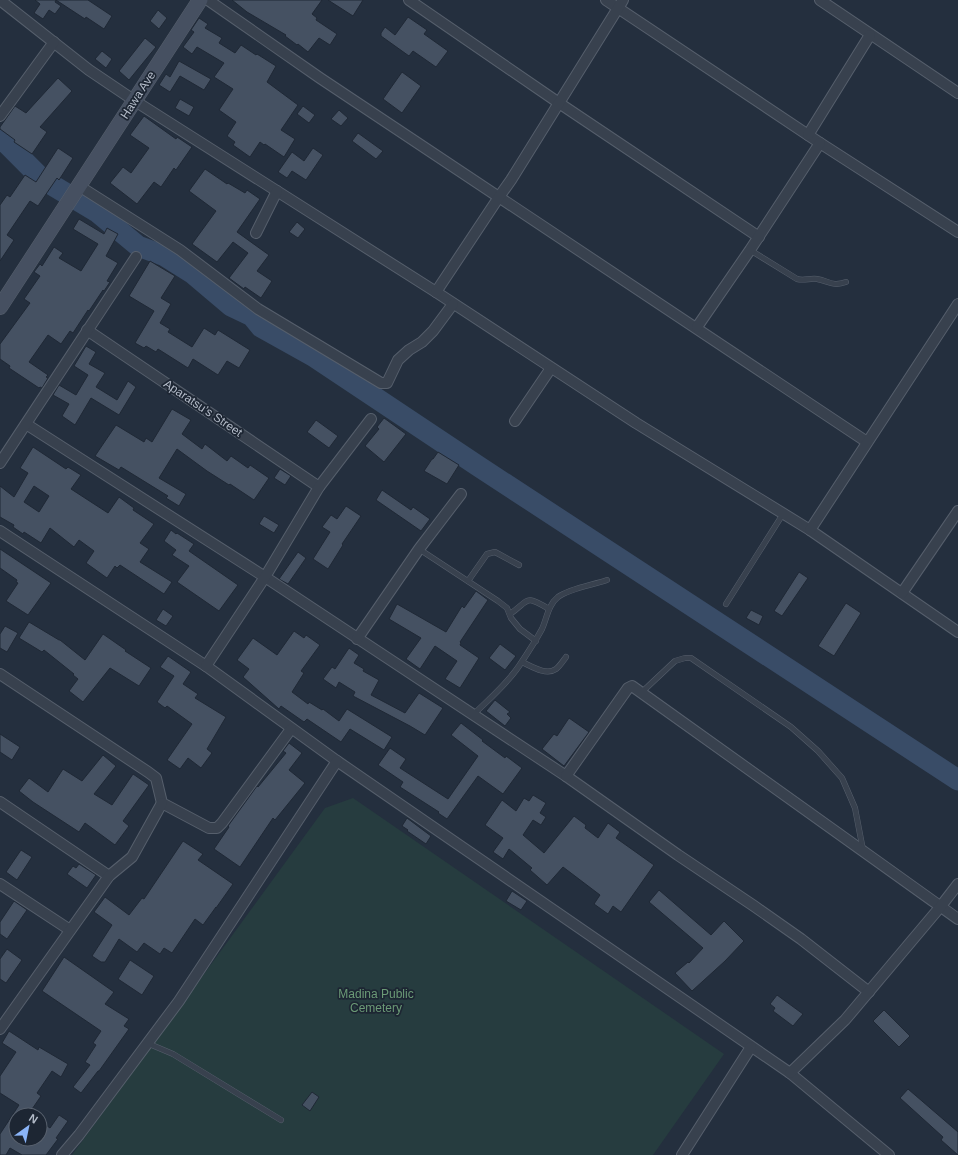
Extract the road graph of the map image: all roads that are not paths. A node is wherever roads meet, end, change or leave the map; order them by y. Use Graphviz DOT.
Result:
graph roads {
  1 [pos="0,0"];
  2 [pos="200,0"];
  3 [pos="208,0"];
  4 [pos="409,0"];
  5 [pos="606,0"];
  6 [pos="820,0"];
  7 [pos="620,4"];
  8 [pos="870,35"];
  9 [pos="54,42"];
  10 [pos="958,93"];
  11 [pos="135,101"];
  12 [pos="559,103"];
  13 [pos="0,116"];
  14 [pos="808,135"];
  15 [pos="820,143"];
  16 [pos="277,191"];
  17 [pos="75,192"];
  18 [pos="499,197"];
  19 [pos="256,232"];
  20 [pos="958,232"];
  21 [pos="759,237"];
  22 [pos="750,250"];
  23 [pos="136,257"];
  24 [pos="846,282"];
  25 [pos="436,292"];
  26 [pos="453,304"];
  27 [pos="958,304"];
  28 [pos="0,307"];
  29 [pos="697,328"];
  30 [pos="88,330"];
  31 [pos="551,368"];
  32 [pos="371,418"];
  33 [pos="515,421"];
  34 [pos="26,424"];
  35 [pos="867,442"];
  36 [pos="0,463"];
  37 [pos="319,487"];
  38 [pos="461,494"];
  39 [pos="958,511"];
  40 [pos="783,514"];
  41 [pos="810,530"];
  42 [pos="0,531"];
  43 [pos="419,549"];
  44 [pos="519,565"];
  45 [pos="265,577"];
  46 [pos="607,580"];
  47 [pos="468,581"];
  48 [pos="902,593"];
  49 [pos="726,604"];
  50 [pos="549,609"];
  51 [pos="510,614"];
  52 [pos="958,632"];
  53 [pos="357,639"];
  54 [pos="536,641"];
  55 [pos="566,657"];
  56 [pos="522,662"];
  57 [pos="206,666"];
  58 [pos="0,674"];
  59 [pos="642,692"];
  60 [pos="474,715"];
  61 [pos="290,729"];
  62 [pos="337,761"];
  63 [pos="566,776"];
  64 [pos="0,802"];
  65 [pos="162,803"];
  66 [pos="862,850"];
  67 [pos="109,876"];
  68 [pos="0,884"];
  69 [pos="958,884"];
  70 [pos="941,906"];
  71 [pos="958,919"];
  72 [pos="70,930"];
  73 [pos="869,992"];
  74 [pos="0,1009"];
  75 [pos="9,1015"];
  76 [pos="0,1029"];
  77 [pos="147,1043"];
  78 [pos="751,1047"];
  79 [pos="790,1073"];
  80 [pos="281,1120"];
  81 [pos="62,1155"];
  82 [pos="682,1155"];
  83 [pos="889,1155"];
  1 -- 9 [label="street"];
  2 -- 11 [label="street, Hawa Ave"];
  3 -- 18 [label="street"];
  4 -- 12 [label="street"];
  5 -- 7 [label="street"];
  6 -- 8 [label="street"];
  7 -- 12 [label="street"];
  7 -- 14 [label="street"];
  8 -- 10 [label="street"];
  8 -- 14 [label="street"];
  9 -- 11 [label="street"];
  9 -- 13 [label="street"];
  11 -- 16 [label="street"];
  11 -- 17 [label="street, Hawa Ave"];
  12 -- 18 [label="street"];
  12 -- 21 [label="street"];
  14 -- 15 [label="street"];
  15 -- 20 [label="street"];
  15 -- 21 [label="street"];
  16 -- 19 [label="street"];
  16 -- 25 [label="street"];
  17 -- 26 [label="street"];
  17 -- 28 [label="street, Hawa Ave"];
  18 -- 25 [label="street"];
  18 -- 29 [label="street"];
  21 -- 22 [label="street"];
  22 -- 24 [label="lane"];
  22 -- 29 [label="street"];
  23 -- 30 [label="street"];
  25 -- 26 [label="street"];
  26 -- 31 [label="street"];
  27 -- 35 [label="street"];
  29 -- 35 [label="street"];
  30 -- 34 [label="street"];
  30 -- 37 [label="street, Aparatsu’s Street"];
  31 -- 33 [label="street"];
  31 -- 40 [label="street"];
  32 -- 37 [label="street"];
  34 -- 36 [label="street"];
  34 -- 45 [label="street"];
  35 -- 41 [label="street"];
  37 -- 45 [label="street"];
  38 -- 43 [label="street"];
  39 -- 48 [label="street"];
  40 -- 41 [label="street"];
  40 -- 49 [label="lane"];
  41 -- 48 [label="street"];
  42 -- 57 [label="street"];
  43 -- 47 [label="lane"];
  43 -- 53 [label="street"];
  44 -- 47 [label="lane"];
  45 -- 53 [label="street"];
  45 -- 57 [label="street"];
  46 -- 50 [label="lane"];
  47 -- 51 [label="lane"];
  48 -- 52 [label="street"];
  50 -- 51 [label="lane"];
  50 -- 54 [label="lane"];
  51 -- 54 [label="lane"];
  53 -- 60 [label="street"];
  54 -- 56 [label="lane"];
  55 -- 56 [label="lane"];
  56 -- 60 [label="lane"];
  57 -- 61 [label="street"];
  58 -- 65 [label="street"];
  59 -- 63 [label="street"];
  59 -- 66 [label="street"];
  59 -- 66 [label="lane"];
  60 -- 63 [label="street"];
  61 -- 62 [label="street"];
  61 -- 65 [label="street"];
  62 -- 77 [label="street"];
  62 -- 78 [label="street"];
  63 -- 73 [label="street"];
  64 -- 67 [label="street"];
  65 -- 67 [label="street"];
  66 -- 70 [label="street"];
  67 -- 72 [label="street"];
  68 -- 72 [label="street"];
  69 -- 70 [label="street"];
  70 -- 71 [label="street"];
  70 -- 73 [label="street"];
  72 -- 75 [label="street"];
  73 -- 79 [label="street"];
  74 -- 75 [label="street"];
  75 -- 76 [label="street"];
  77 -- 80 [label="lane"];
  77 -- 81 [label="street"];
  78 -- 79 [label="street"];
  78 -- 82 [label="street"];
  79 -- 83 [label="street"];
}
